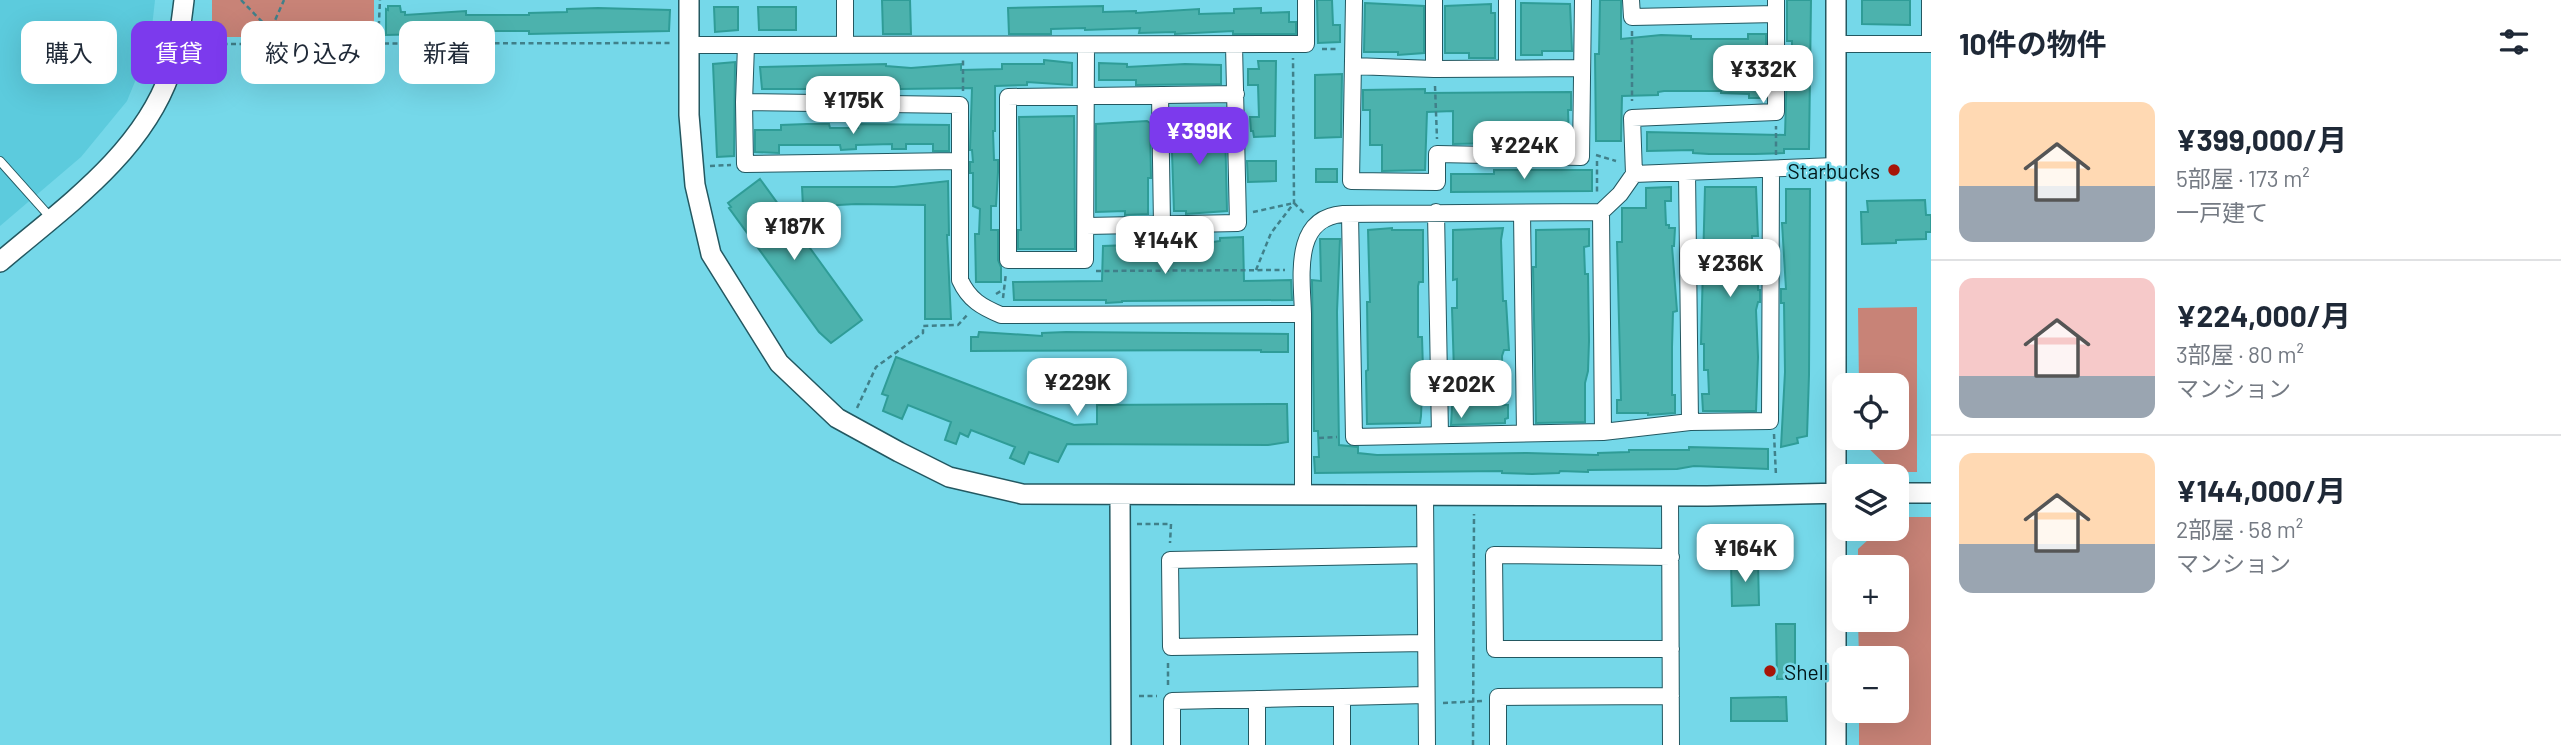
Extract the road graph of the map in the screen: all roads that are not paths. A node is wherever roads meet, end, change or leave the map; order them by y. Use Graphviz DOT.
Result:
graph roads {
  1 [pos="184,0"];
  2 [pos="689,0"];
  3 [pos="845,0"];
  4 [pos="1306,0"];
  5 [pos="1354,0"];
  6 [pos="1434,0"];
  7 [pos="1507,0"];
  8 [pos="1583,0"];
  9 [pos="1632,0"];
  10 [pos="1836,0"];
  11 [pos="1930,0"];
  12 [pos="1776,7"];
  13 [pos="682,44"];
  14 [pos="1836,44"];
  15 [pos="1930,44"];
  16 [pos="746,45"];
  17 [pos="845,45"];
  18 [pos="1086,45"];
  19 [pos="1234,45"];
  20 [pos="1353,66"];
  21 [pos="1507,68"];
  22 [pos="1582,68"];
  23 [pos="1434,69"];
  24 [pos="1236,94"];
  25 [pos="1160,95"];
  26 [pos="1085,97"];
  27 [pos="744,102"];
  28 [pos="0,161"];
  29 [pos="958,161"];
  30 [pos="1773,165"];
  31 [pos="1835,166"];
  32 [pos="1634,168"];
  33 [pos="1687,172"];
  34 [pos="1600,206"];
  35 [pos="1436,212"];
  36 [pos="1521,213"];
  37 [pos="1350,214"];
  38 [pos="51,218"];
  39 [pos="1162,225"];
  40 [pos="1086,226"];
  41 [pos="0,262"];
  42 [pos="1303,314"];
  43 [pos="1690,422"];
  44 [pos="1602,432"];
  45 [pos="1525,433"];
  46 [pos="1440,435"];
  47 [pos="1840,464"];
  48 [pos="1832,493"];
  49 [pos="1909,493"];
  50 [pos="1931,493"];
  51 [pos="1303,494"];
  52 [pos="1120,495"];
  53 [pos="1424,496"];
  54 [pos="1670,496"];
  55 [pos="1840,541"];
  56 [pos="1425,555"];
  57 [pos="1671,557"];
  58 [pos="1426,643"];
  59 [pos="1671,649"];
  60 [pos="1671,696"];
  61 [pos="1342,697"];
  62 [pos="1257,699"];
  63 [pos="1426,699"];
  64 [pos="1121,745"];
  65 [pos="1172,745"];
  66 [pos="1257,745"];
  67 [pos="1342,745"];
  68 [pos="1427,745"];
  69 [pos="1498,745"];
  70 [pos="1671,745"];
  71 [pos="1836,745"];
  1 -- 38 [label="street"];
  2 -- 13 [label="street"];
  3 -- 17 [label="street"];
  4 -- 19 [label="street"];
  5 -- 20 [label="street"];
  6 -- 23 [label="street"];
  7 -- 21 [label="street"];
  8 -- 22 [label="street"];
  9 -- 12 [label="street"];
  10 -- 14 [label="street"];
  11 -- 15 [label="street"];
  12 -- 32 [label="street"];
  13 -- 16 [label="street"];
  13 -- 52 [label="street"];
  14 -- 15 [label="street"];
  14 -- 31 [label="street"];
  16 -- 17 [label="street"];
  16 -- 27 [label="street"];
  17 -- 18 [label="street"];
  18 -- 19 [label="street"];
  18 -- 26 [label="street"];
  19 -- 24 [label="street"];
  20 -- 22 [label="street"];
  20 -- 23 [label="street"];
  21 -- 22 [label="street"];
  21 -- 23 [label="street"];
  24 -- 25 [label="street"];
  24 -- 39 [label="street"];
  25 -- 26 [label="street"];
  25 -- 39 [label="street"];
  26 -- 40 [label="street"];
  26 -- 40 [label="street"];
  27 -- 29 [label="street"];
  27 -- 29 [label="street"];
  28 -- 38 [label="lane"];
  29 -- 42 [label="street"];
  30 -- 31 [label="street"];
  30 -- 33 [label="street"];
  30 -- 43 [label="street"];
  31 -- 47 [label="street"];
  32 -- 33 [label="street"];
  32 -- 34 [label="street"];
  33 -- 43 [label="street"];
  34 -- 36 [label="street"];
  34 -- 44 [label="street"];
  35 -- 36 [label="street"];
  35 -- 37 [label="street"];
  35 -- 46 [label="street"];
  36 -- 45 [label="street"];
  37 -- 42 [label="street"];
  37 -- 46 [label="street"];
  38 -- 41 [label="street"];
  39 -- 40 [label="street"];
  42 -- 51 [label="street"];
  43 -- 44 [label="street"];
  44 -- 45 [label="street"];
  45 -- 46 [label="street"];
  48 -- 54 [label="street"];
  49 -- 50 [label="street"];
  51 -- 52 [label="street"];
  51 -- 53 [label="street"];
  52 -- 64 [label="street"];
  53 -- 54 [label="street"];
  53 -- 56 [label="street"];
  54 -- 57 [label="street"];
  55 -- 71 [label="street"];
  56 -- 58 [label="street"];
  56 -- 58 [label="street"];
  57 -- 59 [label="street"];
  57 -- 59 [label="street"];
  58 -- 63 [label="street"];
  59 -- 60 [label="street"];
  60 -- 69 [label="street"];
  60 -- 70 [label="street"];
  61 -- 62 [label="street"];
  61 -- 63 [label="street"];
  61 -- 67 [label="street"];
  62 -- 65 [label="street"];
  62 -- 66 [label="street"];
  63 -- 68 [label="street"];
}
